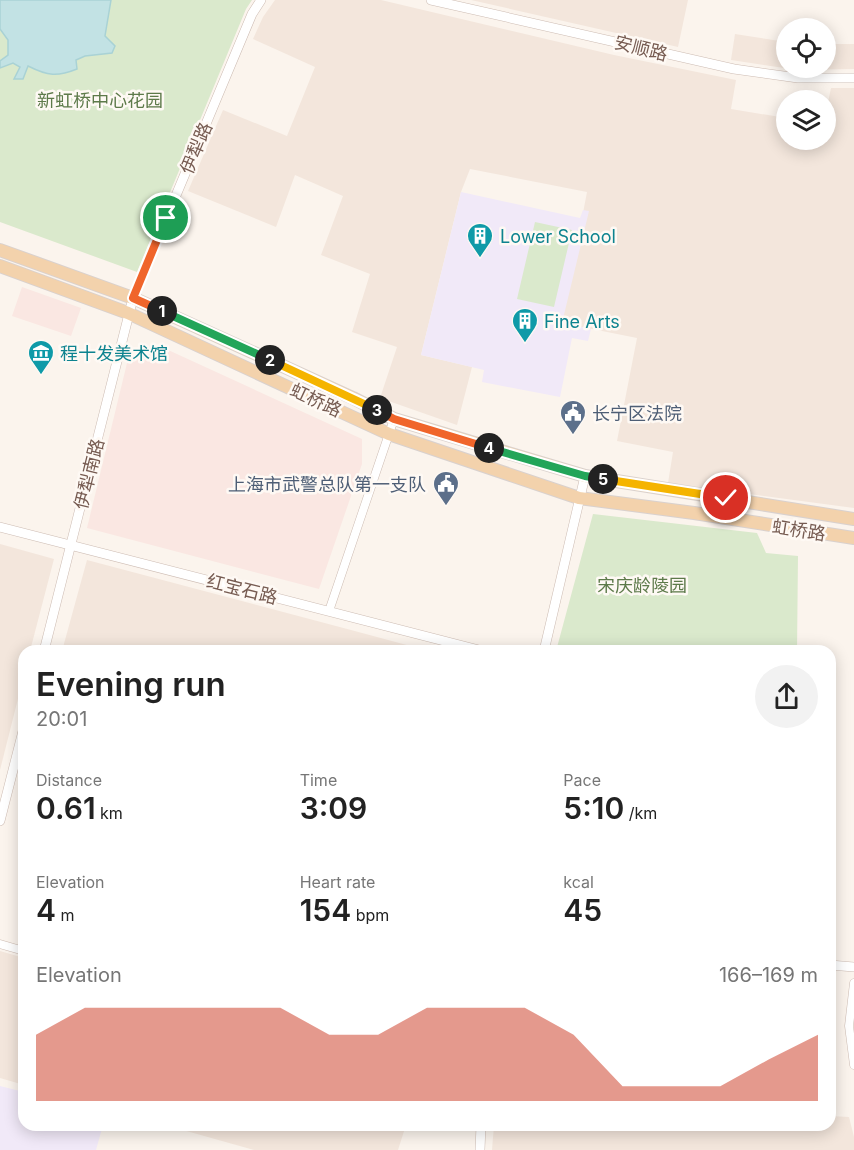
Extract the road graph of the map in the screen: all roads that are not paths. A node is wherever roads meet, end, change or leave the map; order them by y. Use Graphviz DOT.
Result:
graph roads {
  1 [pos="261,0"];
  2 [pos="431,0"];
  3 [pos="854,78"];
  4 [pos="0,250"];
  5 [pos="0,266"];
  6 [pos="133,298"];
  7 [pos="128,313"];
  8 [pos="394,419"];
  9 [pos="389,434"];
  10 [pos="585,476"];
  11 [pos="579,498"];
  12 [pos="854,519"];
  13 [pos="0,527"];
  14 [pos="854,538"];
  15 [pos="72,546"];
  16 [pos="329,611"];
  17 [pos="46,645"];
  18 [pos="460,645"];
  19 [pos="545,645"];
  20 [pos="18,750"];
  21 [pos="0,821"];
  22 [pos="0,944"];
  23 [pos="18,949"];
  24 [pos="836,966"];
  25 [pos="854,967"];
  26 [pos="854,983"];
  27 [pos="854,1065"];
  28 [pos="481,1131"];
  29 [pos="480,1150"];
  1 -- 6 [label="street, 伊犁路"];
  2 -- 3 [label="street, 安顺路"];
  4 -- 6 [label="main road, 虹桥路"];
  5 -- 7 [label="main road, 虹桥路"];
  6 -- 7 [label="street, 伊犁南路"];
  6 -- 8 [label="main road, 虹桥路"];
  7 -- 9 [label="main road, 虹桥路"];
  7 -- 15 [label="street, 伊犁南路"];
  8 -- 9 [label="street"];
  8 -- 10 [label="main road, 虹桥路"];
  9 -- 11 [label="main road, 虹桥路"];
  9 -- 16 [label="street"];
  10 -- 11 [label="street"];
  10 -- 12 [label="main road, 虹桥路"];
  11 -- 14 [label="main road, 虹桥路"];
  11 -- 19 [label="street"];
  13 -- 15 [label="street, 红宝石路"];
  15 -- 16 [label="street, 红宝石路"];
  15 -- 17 [label="street, 伊犁南路"];
  16 -- 18 [label="street, 红宝石路"];
  20 -- 21 [label="street"];
  22 -- 23 [label="street"];
  24 -- 25 [label="street"];
  26 -- 27 [label="street"];
  28 -- 29 [label="street"];
}
